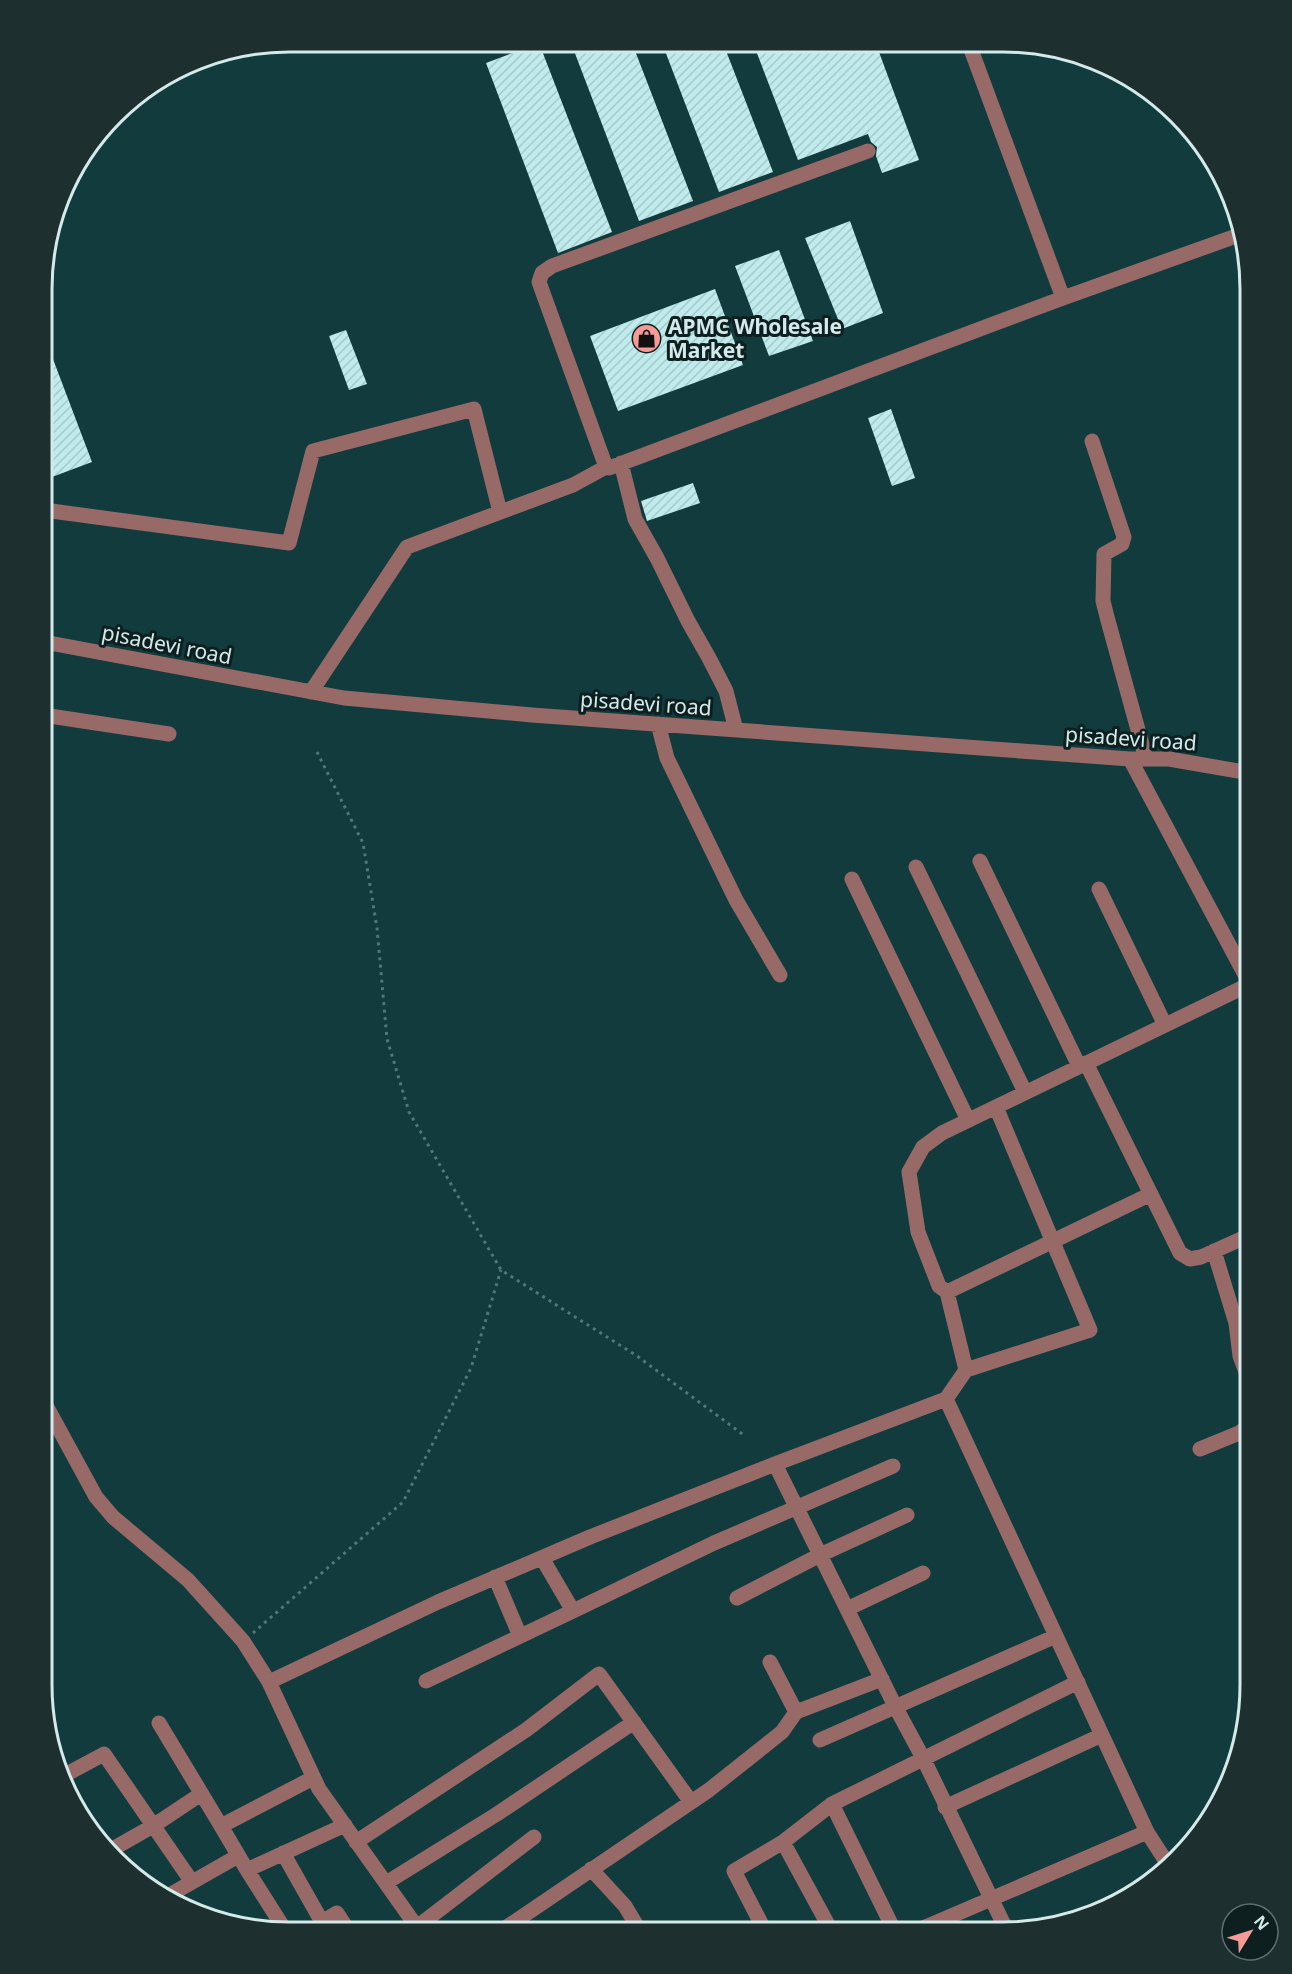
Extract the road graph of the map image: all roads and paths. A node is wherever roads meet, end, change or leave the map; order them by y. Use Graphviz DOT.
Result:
graph roads {
  1 [pos="972,52"];
  2 [pos="868,152"];
  3 [pos="1233,237"];
  4 [pos="1063,298"];
  5 [pos="1092,441"];
  6 [pos="613,465"];
  7 [pos="52,511"];
  8 [pos="500,512"];
  9 [pos="52,643"];
  10 [pos="311,692"];
  11 [pos="52,716"];
  12 [pos="658,724"];
  13 [pos="736,730"];
  14 [pos="169,734"];
  15 [pos="317,752"];
  16 [pos="1130,759"];
  17 [pos="1146,759"];
  18 [pos="1240,771"];
  19 [pos="980,861"];
  20 [pos="916,867"];
  21 [pos="852,879"];
  22 [pos="1099,889"];
  23 [pos="1240,967"];
  24 [pos="780,975"];
  25 [pos="1240,988"];
  26 [pos="1165,1025"];
  27 [pos="1082,1064"];
  28 [pos="1025,1092"];
  29 [pos="996,1107"];
  30 [pos="968,1120"];
  31 [pos="1151,1194"];
  32 [pos="1240,1239"];
  33 [pos="1054,1241"];
  34 [pos="1214,1251"];
  35 [pos="501,1270"];
  36 [pos="947,1292"];
  37 [pos="1240,1328"];
  38 [pos="966,1371"];
  39 [pos="946,1400"];
  40 [pos="52,1416"];
  41 [pos="1240,1432"];
  42 [pos="745,1436"];
  43 [pos="1200,1449"];
  44 [pos="775,1464"];
  45 [pos="893,1466"];
  46 [pos="797,1507"];
  47 [pos="908,1515"];
  48 [pos="820,1555"];
  49 [pos="542,1558"];
  50 [pos="923,1573"];
  51 [pos="495,1577"];
  52 [pos="737,1598"];
  53 [pos="847,1609"];
  54 [pos="573,1611"];
  55 [pos="520,1636"];
  56 [pos="1056,1636"];
  57 [pos="243,1641"];
  58 [pos="770,1662"];
  59 [pos="882,1679"];
  60 [pos="426,1681"];
  61 [pos="268,1682"];
  62 [pos="1078,1682"];
  63 [pos="896,1708"];
  64 [pos="796,1712"];
  65 [pos="634,1722"];
  66 [pos="159,1723"];
  67 [pos="1102,1735"];
  68 [pos="820,1740"];
  69 [pos="923,1758"];
  70 [pos="70,1772"];
  71 [pos="313,1778"];
  72 [pos="201,1794"];
  73 [pos="691,1802"];
  74 [pos="832,1804"];
  75 [pos="945,1807"];
  76 [pos="153,1826"];
  77 [pos="221,1826"];
  78 [pos="345,1826"];
  79 [pos="1148,1832"];
  80 [pos="534,1837"];
  81 [pos="356,1842"];
  82 [pos="783,1842"];
  83 [pos="117,1847"];
  84 [pos="283,1853"];
  85 [pos="238,1856"];
  86 [pos="1164,1858"];
  87 [pos="591,1869"];
  88 [pos="247,1870"];
  89 [pos="192,1882"];
  90 [pos="386,1883"];
  91 [pos="175,1892"];
  92 [pos="991,1900"];
  93 [pos="278,1921"];
  94 [pos="322,1922"];
  95 [pos="322,1922"];
  96 [pos="343,1922"];
  97 [pos="413,1922"];
  98 [pos="427,1922"];
  99 [pos="514,1922"];
  100 [pos="635,1922"];
  101 [pos="760,1922"];
  102 [pos="827,1922"];
  103 [pos="890,1922"];
  104 [pos="938,1922"];
  105 [pos="1002,1922"];
  1 -- 4 [label="street"];
  2 -- 6 [label="street"];
  3 -- 4 [label="street"];
  4 -- 6 [label="street"];
  5 -- 17 [label="street"];
  6 -- 8 [label="street"];
  6 -- 13 [label="street"];
  7 -- 8 [label="street"];
  8 -- 10 [label="street"];
  9 -- 10 [label="street, pisadevi road"];
  10 -- 12 [label="street, pisadevi road"];
  11 -- 14 [label="street"];
  12 -- 13 [label="street, pisadevi road"];
  12 -- 24 [label="street"];
  13 -- 16 [label="street, pisadevi road"];
  15 -- 35 [label="path"];
  16 -- 17 [label="street, pisadevi road"];
  16 -- 23 [label="street"];
  17 -- 18 [label="street, pisadevi road"];
  19 -- 27 [label="street"];
  20 -- 28 [label="street"];
  21 -- 30 [label="street"];
  22 -- 26 [label="street"];
  25 -- 26 [label="street"];
  26 -- 27 [label="street"];
  27 -- 28 [label="street"];
  27 -- 31 [label="street"];
  28 -- 29 [label="street"];
  29 -- 30 [label="street"];
  29 -- 33 [label="street"];
  30 -- 36 [label="street"];
  31 -- 33 [label="street"];
  31 -- 34 [label="street"];
  32 -- 34 [label="street"];
  33 -- 36 [label="street"];
  33 -- 38 [label="street"];
  34 -- 37 [label="street"];
  35 -- 42 [label="path"];
  35 -- 57 [label="path"];
  36 -- 38 [label="street"];
  38 -- 39 [label="street"];
  39 -- 44 [label="street"];
  39 -- 56 [label="street"];
  40 -- 57 [label="street"];
  41 -- 43 [label="street"];
  44 -- 46 [label="street"];
  44 -- 49 [label="street"];
  45 -- 46 [label="street"];
  46 -- 48 [label="street"];
  46 -- 54 [label="street"];
  47 -- 48 [label="street"];
  48 -- 52 [label="street"];
  48 -- 53 [label="street"];
  49 -- 51 [label="street"];
  49 -- 54 [label="street"];
  50 -- 53 [label="street"];
  51 -- 55 [label="street"];
  51 -- 61 [label="street"];
  53 -- 59 [label="street"];
  54 -- 55 [label="street"];
  55 -- 60 [label="street"];
  56 -- 62 [label="street"];
  56 -- 63 [label="street"];
  57 -- 61 [label="street"];
  58 -- 64 [label="street"];
  59 -- 63 [label="street"];
  59 -- 64 [label="street"];
  61 -- 71 [label="street"];
  62 -- 67 [label="street"];
  62 -- 69 [label="street"];
  63 -- 68 [label="street"];
  63 -- 69 [label="street"];
  64 -- 73 [label="street"];
  65 -- 73 [label="street"];
  65 -- 81 [label="street"];
  65 -- 90 [label="street"];
  66 -- 72 [label="street"];
  67 -- 75 [label="street"];
  67 -- 79 [label="street"];
  69 -- 74 [label="street"];
  69 -- 75 [label="street"];
  70 -- 76 [label="street"];
  71 -- 77 [label="street"];
  71 -- 78 [label="street"];
  72 -- 76 [label="street"];
  72 -- 77 [label="street"];
  73 -- 87 [label="street"];
  74 -- 82 [label="street"];
  74 -- 103 [label="street"];
  75 -- 92 [label="street"];
  76 -- 83 [label="street"];
  76 -- 89 [label="street"];
  77 -- 85 [label="street"];
  78 -- 81 [label="street"];
  78 -- 84 [label="street"];
  79 -- 86 [label="street"];
  79 -- 92 [label="street"];
  80 -- 98 [label="street"];
  81 -- 90 [label="street"];
  82 -- 101 [label="street"];
  82 -- 102 [label="street"];
  84 -- 88 [label="street"];
  84 -- 94 [label="street"];
  85 -- 88 [label="street"];
  85 -- 89 [label="street"];
  87 -- 99 [label="street"];
  87 -- 100 [label="street"];
  88 -- 93 [label="street"];
  89 -- 91 [label="street"];
  90 -- 97 [label="street"];
  92 -- 104 [label="street"];
  92 -- 105 [label="street"];
  95 -- 96 [label="street"];
}
